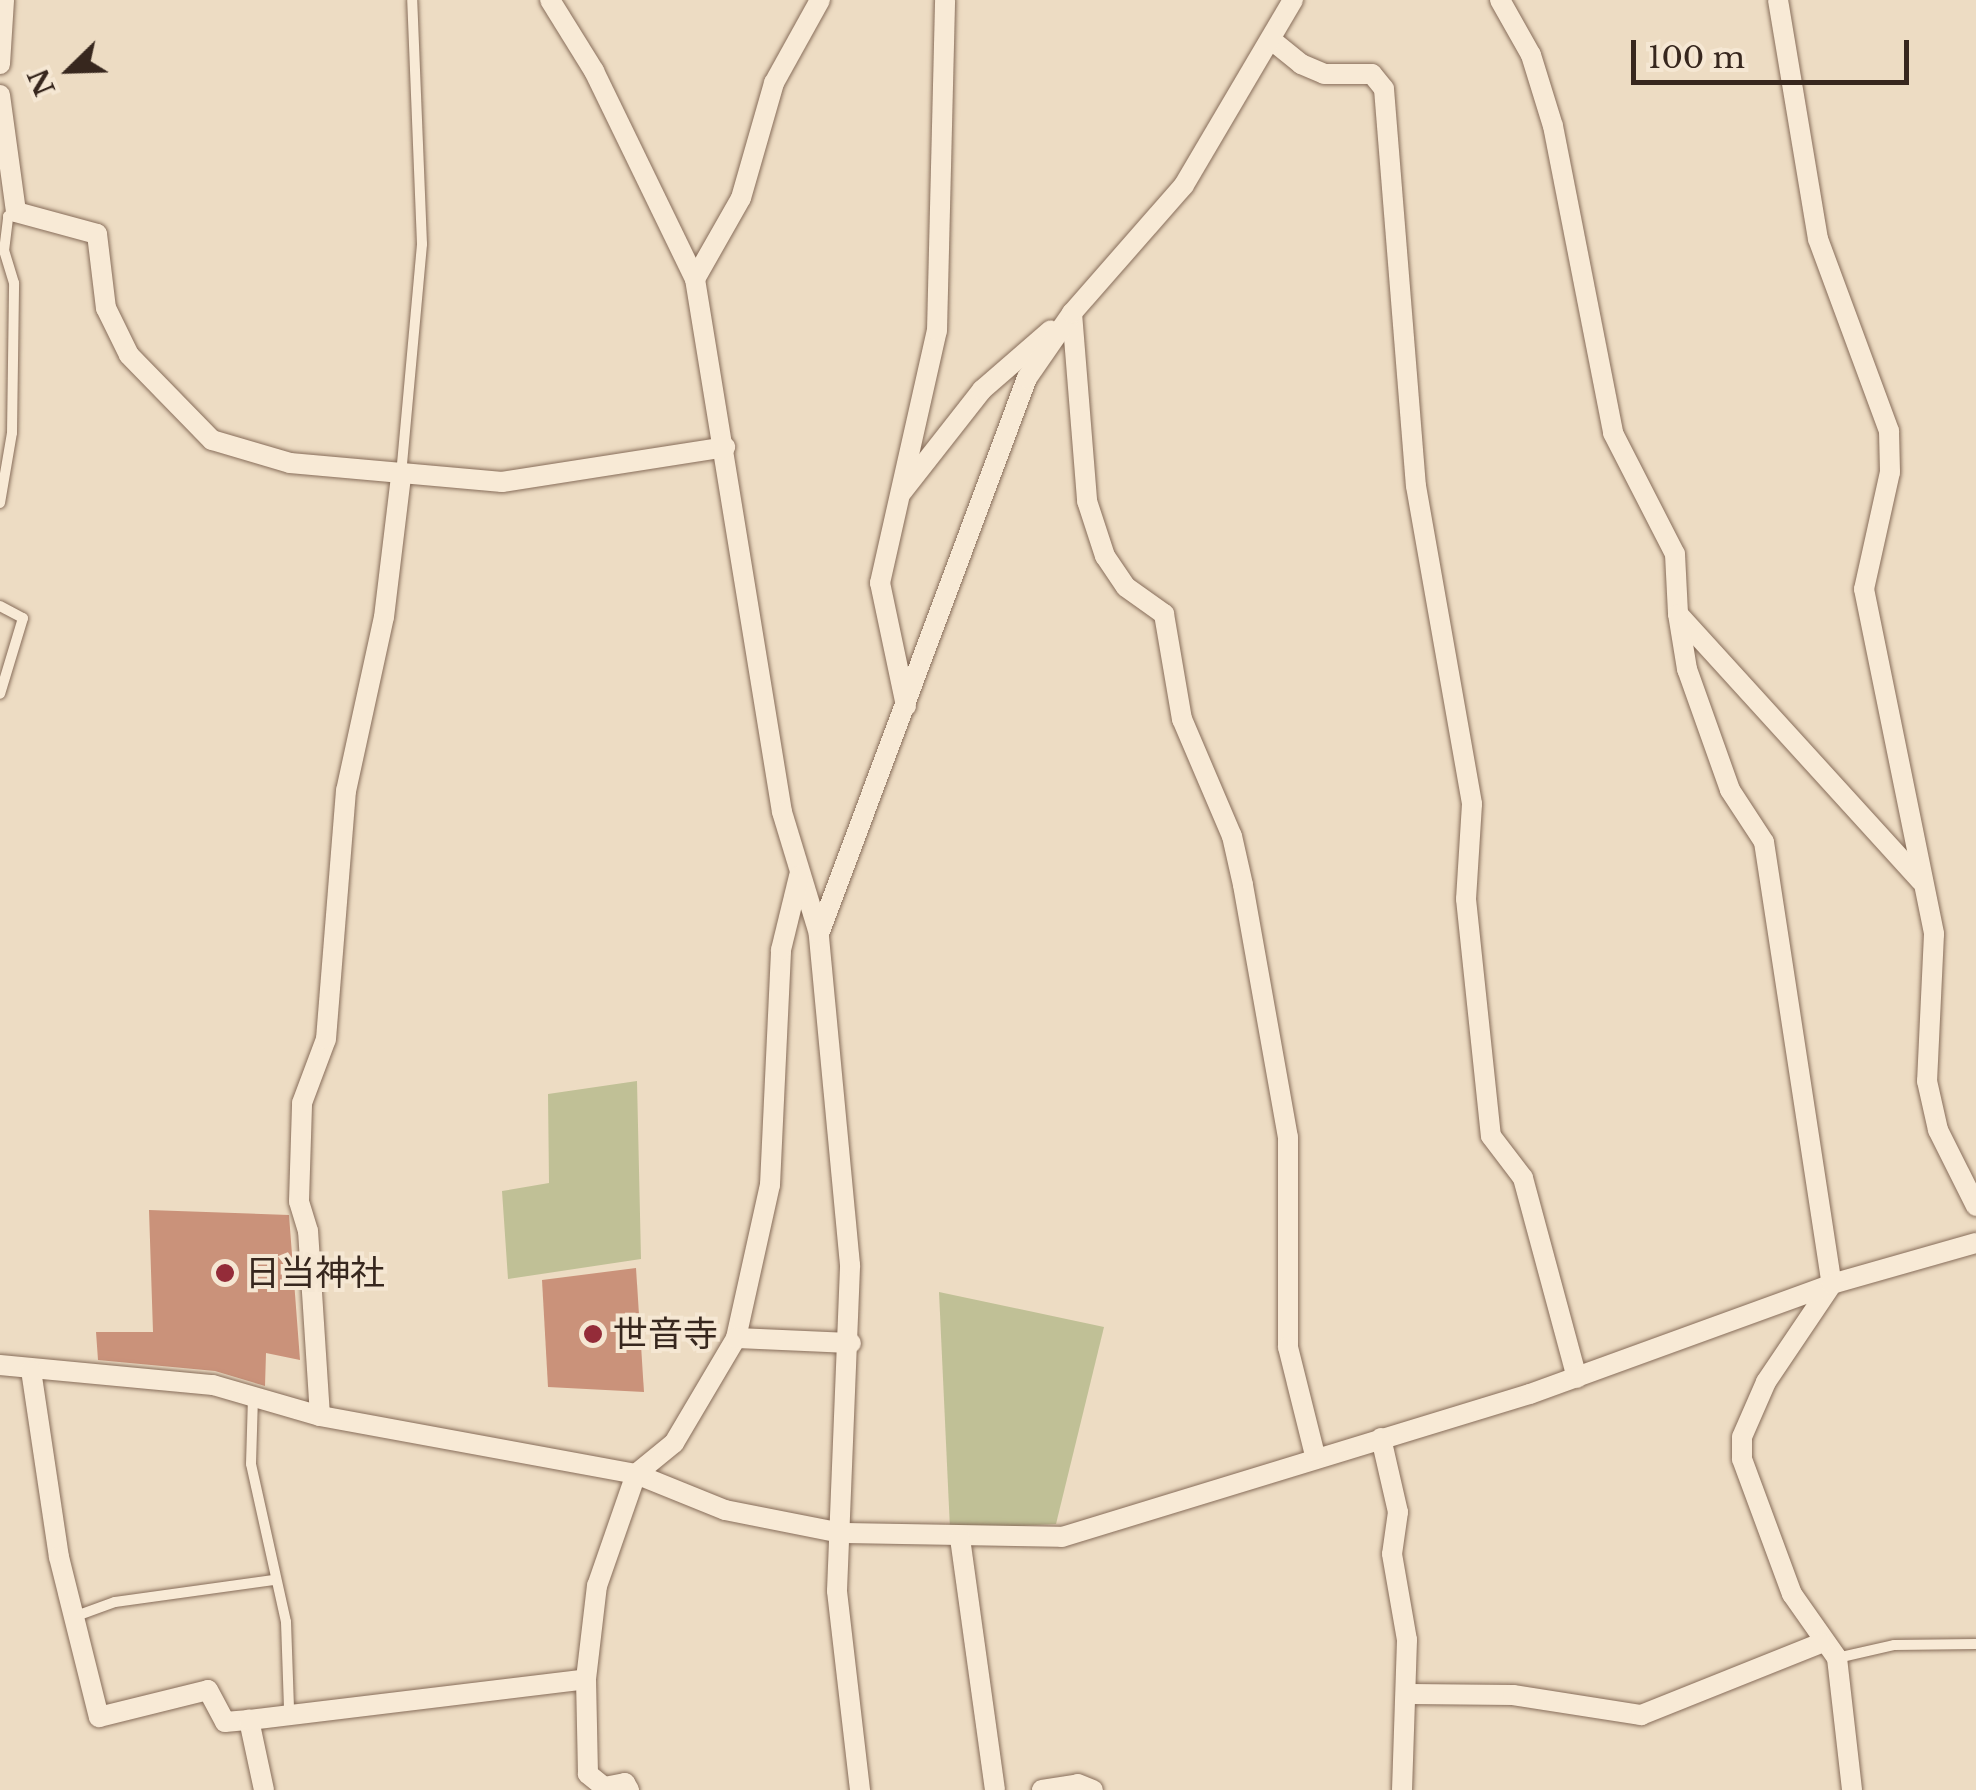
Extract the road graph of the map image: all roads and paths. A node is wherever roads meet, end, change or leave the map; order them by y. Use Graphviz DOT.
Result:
graph roads {
  1 [pos="4,0"];
  2 [pos="412,0"];
  3 [pos="550,0"];
  4 [pos="820,0"];
  5 [pos="946,0"];
  6 [pos="1293,0"];
  7 [pos="1500,0"];
  8 [pos="1778,0"];
  9 [pos="1274,42"];
  10 [pos="0,64"];
  11 [pos="0,95"];
  12 [pos="16,212"];
  13 [pos="695,279"];
  14 [pos="1072,313"];
  15 [pos="725,447"];
  16 [pos="401,476"];
  17 [pos="902,492"];
  18 [pos="0,503"];
  19 [pos="0,606"];
  20 [pos="1678,614"];
  21 [pos="0,694"];
  22 [pos="906,706"];
  23 [pos="800,872"];
  24 [pos="1921,881"];
  25 [pos="819,934"];
  26 [pos="1976,1206"];
  27 [pos="1976,1243"];
  28 [pos="1832,1284"];
  29 [pos="736,1338"];
  30 [pos="851,1343"];
  31 [pos="0,1364"];
  32 [pos="31,1370"];
  33 [pos="1578,1378"];
  34 [pos="253,1395"];
  35 [pos="320,1416"];
  36 [pos="1381,1438"];
  37 [pos="1316,1458"];
  38 [pos="636,1474"];
  39 [pos="840,1534"];
  40 [pos="960,1538"];
  41 [pos="273,1580"];
  42 [pos="79,1615"];
  43 [pos="1820,1644"];
  44 [pos="1976,1644"];
  45 [pos="1837,1658"];
  46 [pos="586,1679"];
  47 [pos="1410,1694"];
  48 [pos="288,1710"];
  49 [pos="249,1720"];
  50 [pos="264,1790"];
  51 [pos="629,1790"];
  52 [pos="860,1790"];
  53 [pos="995,1790"];
  54 [pos="1042,1790"];
  55 [pos="1092,1790"];
  56 [pos="1402,1790"];
  57 [pos="1852,1790"];
  1 -- 10 [label="street"];
  2 -- 16 [label="lane"];
  3 -- 13 [label="street"];
  4 -- 13 [label="street"];
  5 -- 17 [label="street"];
  6 -- 9 [label="street"];
  7 -- 20 [label="street"];
  8 -- 24 [label="street"];
  9 -- 14 [label="street"];
  9 -- 33 [label="street"];
  11 -- 12 [label="street"];
  12 -- 16 [label="street"];
  12 -- 18 [label="lane"];
  13 -- 15 [label="street"];
  14 -- 17 [label="street"];
  14 -- 22 [label="street"];
  14 -- 37 [label="street"];
  15 -- 16 [label="street"];
  15 -- 23 [label="street"];
  16 -- 35 [label="street"];
  17 -- 22 [label="street"];
  19 -- 21 [label="lane"];
  20 -- 24 [label="street"];
  20 -- 28 [label="street"];
  22 -- 25 [label="street"];
  23 -- 25 [label="street"];
  23 -- 29 [label="street"];
  24 -- 26 [label="street"];
  25 -- 30 [label="street"];
  27 -- 28 [label="street"];
  28 -- 33 [label="street"];
  28 -- 43 [label="street"];
  29 -- 30 [label="street"];
  29 -- 38 [label="street"];
  30 -- 39 [label="street"];
  31 -- 32 [label="street"];
  32 -- 34 [label="street"];
  32 -- 42 [label="street"];
  33 -- 36 [label="street"];
  34 -- 35 [label="street"];
  34 -- 41 [label="lane"];
  35 -- 38 [label="street"];
  36 -- 37 [label="street"];
  36 -- 47 [label="street"];
  37 -- 40 [label="street"];
  38 -- 39 [label="street"];
  38 -- 46 [label="street"];
  39 -- 40 [label="street"];
  39 -- 52 [label="street"];
  40 -- 53 [label="street"];
  41 -- 42 [label="lane"];
  41 -- 48 [label="lane"];
  42 -- 49 [label="street"];
  43 -- 45 [label="street"];
  43 -- 47 [label="street"];
  44 -- 45 [label="lane"];
  45 -- 57 [label="street"];
  46 -- 48 [label="street"];
  46 -- 51 [label="street"];
  47 -- 56 [label="street"];
  48 -- 49 [label="street"];
  49 -- 50 [label="street"];
  54 -- 55 [label="street"];
}
